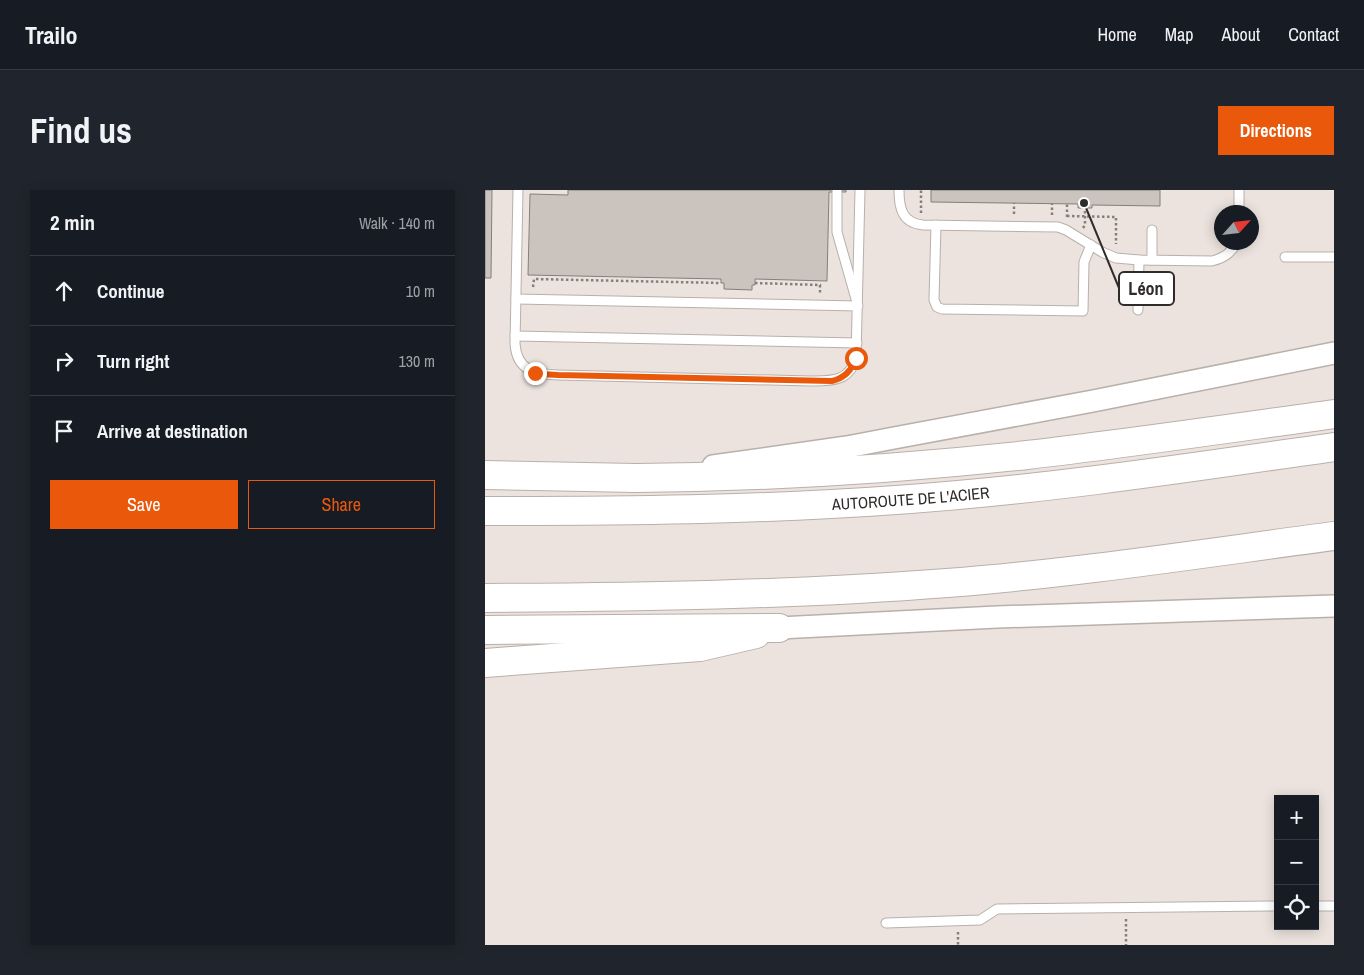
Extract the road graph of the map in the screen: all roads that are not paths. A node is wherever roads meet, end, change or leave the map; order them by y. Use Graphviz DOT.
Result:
graph roads {
  1 [pos="518,190"];
  2 [pos="860,190"];
  3 [pos="899,190"];
  4 [pos="1239,190"];
  5 [pos="837,192"];
  6 [pos="1239,205"];
  7 [pos="936,225"];
  8 [pos="1152,230"];
  9 [pos="1091,245"];
  10 [pos="1232,250"];
  11 [pos="1285,256"];
  12 [pos="1334,257"];
  13 [pos="1139,260"];
  14 [pos="1152,260"];
  15 [pos="516,299"];
  16 [pos="857,306"];
  17 [pos="1138,310"];
  18 [pos="515,336"];
  19 [pos="857,343"];
  20 [pos="1334,353"];
  21 [pos="1334,414"];
  22 [pos="1334,448"];
  23 [pos="485,475"];
  24 [pos="636,478"];
  25 [pos="485,511"];
  26 [pos="1334,536"];
  27 [pos="485,598"];
  28 [pos="1334,606"];
  29 [pos="779,628"];
  30 [pos="485,630"];
  31 [pos="485,664"];
  32 [pos="1274,906"];
  33 [pos="1319,906"];
  34 [pos="1334,906"];
  35 [pos="886,923"];
  1 -- 15 [label="lane"];
  2 -- 16 [label="lane"];
  3 -- 7 [label="lane"];
  4 -- 6 [label="lane"];
  5 -- 16 [label="lane"];
  7 -- 9 [label="lane"];
  7 -- 9 [label="lane"];
  8 -- 14 [label="lane"];
  9 -- 13 [label="lane"];
  10 -- 14 [label="lane"];
  11 -- 12 [label="lane"];
  13 -- 14 [label="lane"];
  13 -- 17 [label="lane"];
  15 -- 16 [label="lane"];
  15 -- 18 [label="lane"];
  16 -- 19 [label="lane"];
  18 -- 19 [label="lane"];
  18 -- 19 [label="lane"];
  20 -- 24 [label="street"];
  21 -- 24 [label="main road"];
  22 -- 25 [label="main road, AUTOROUTE DE L'ACIER"];
  23 -- 24 [label="main road"];
  26 -- 27 [label="main road"];
  28 -- 29 [label="street"];
  29 -- 30 [label="main road"];
  29 -- 31 [label="main road"];
  32 -- 35 [label="lane"];
  33 -- 34 [label="lane"];
}
